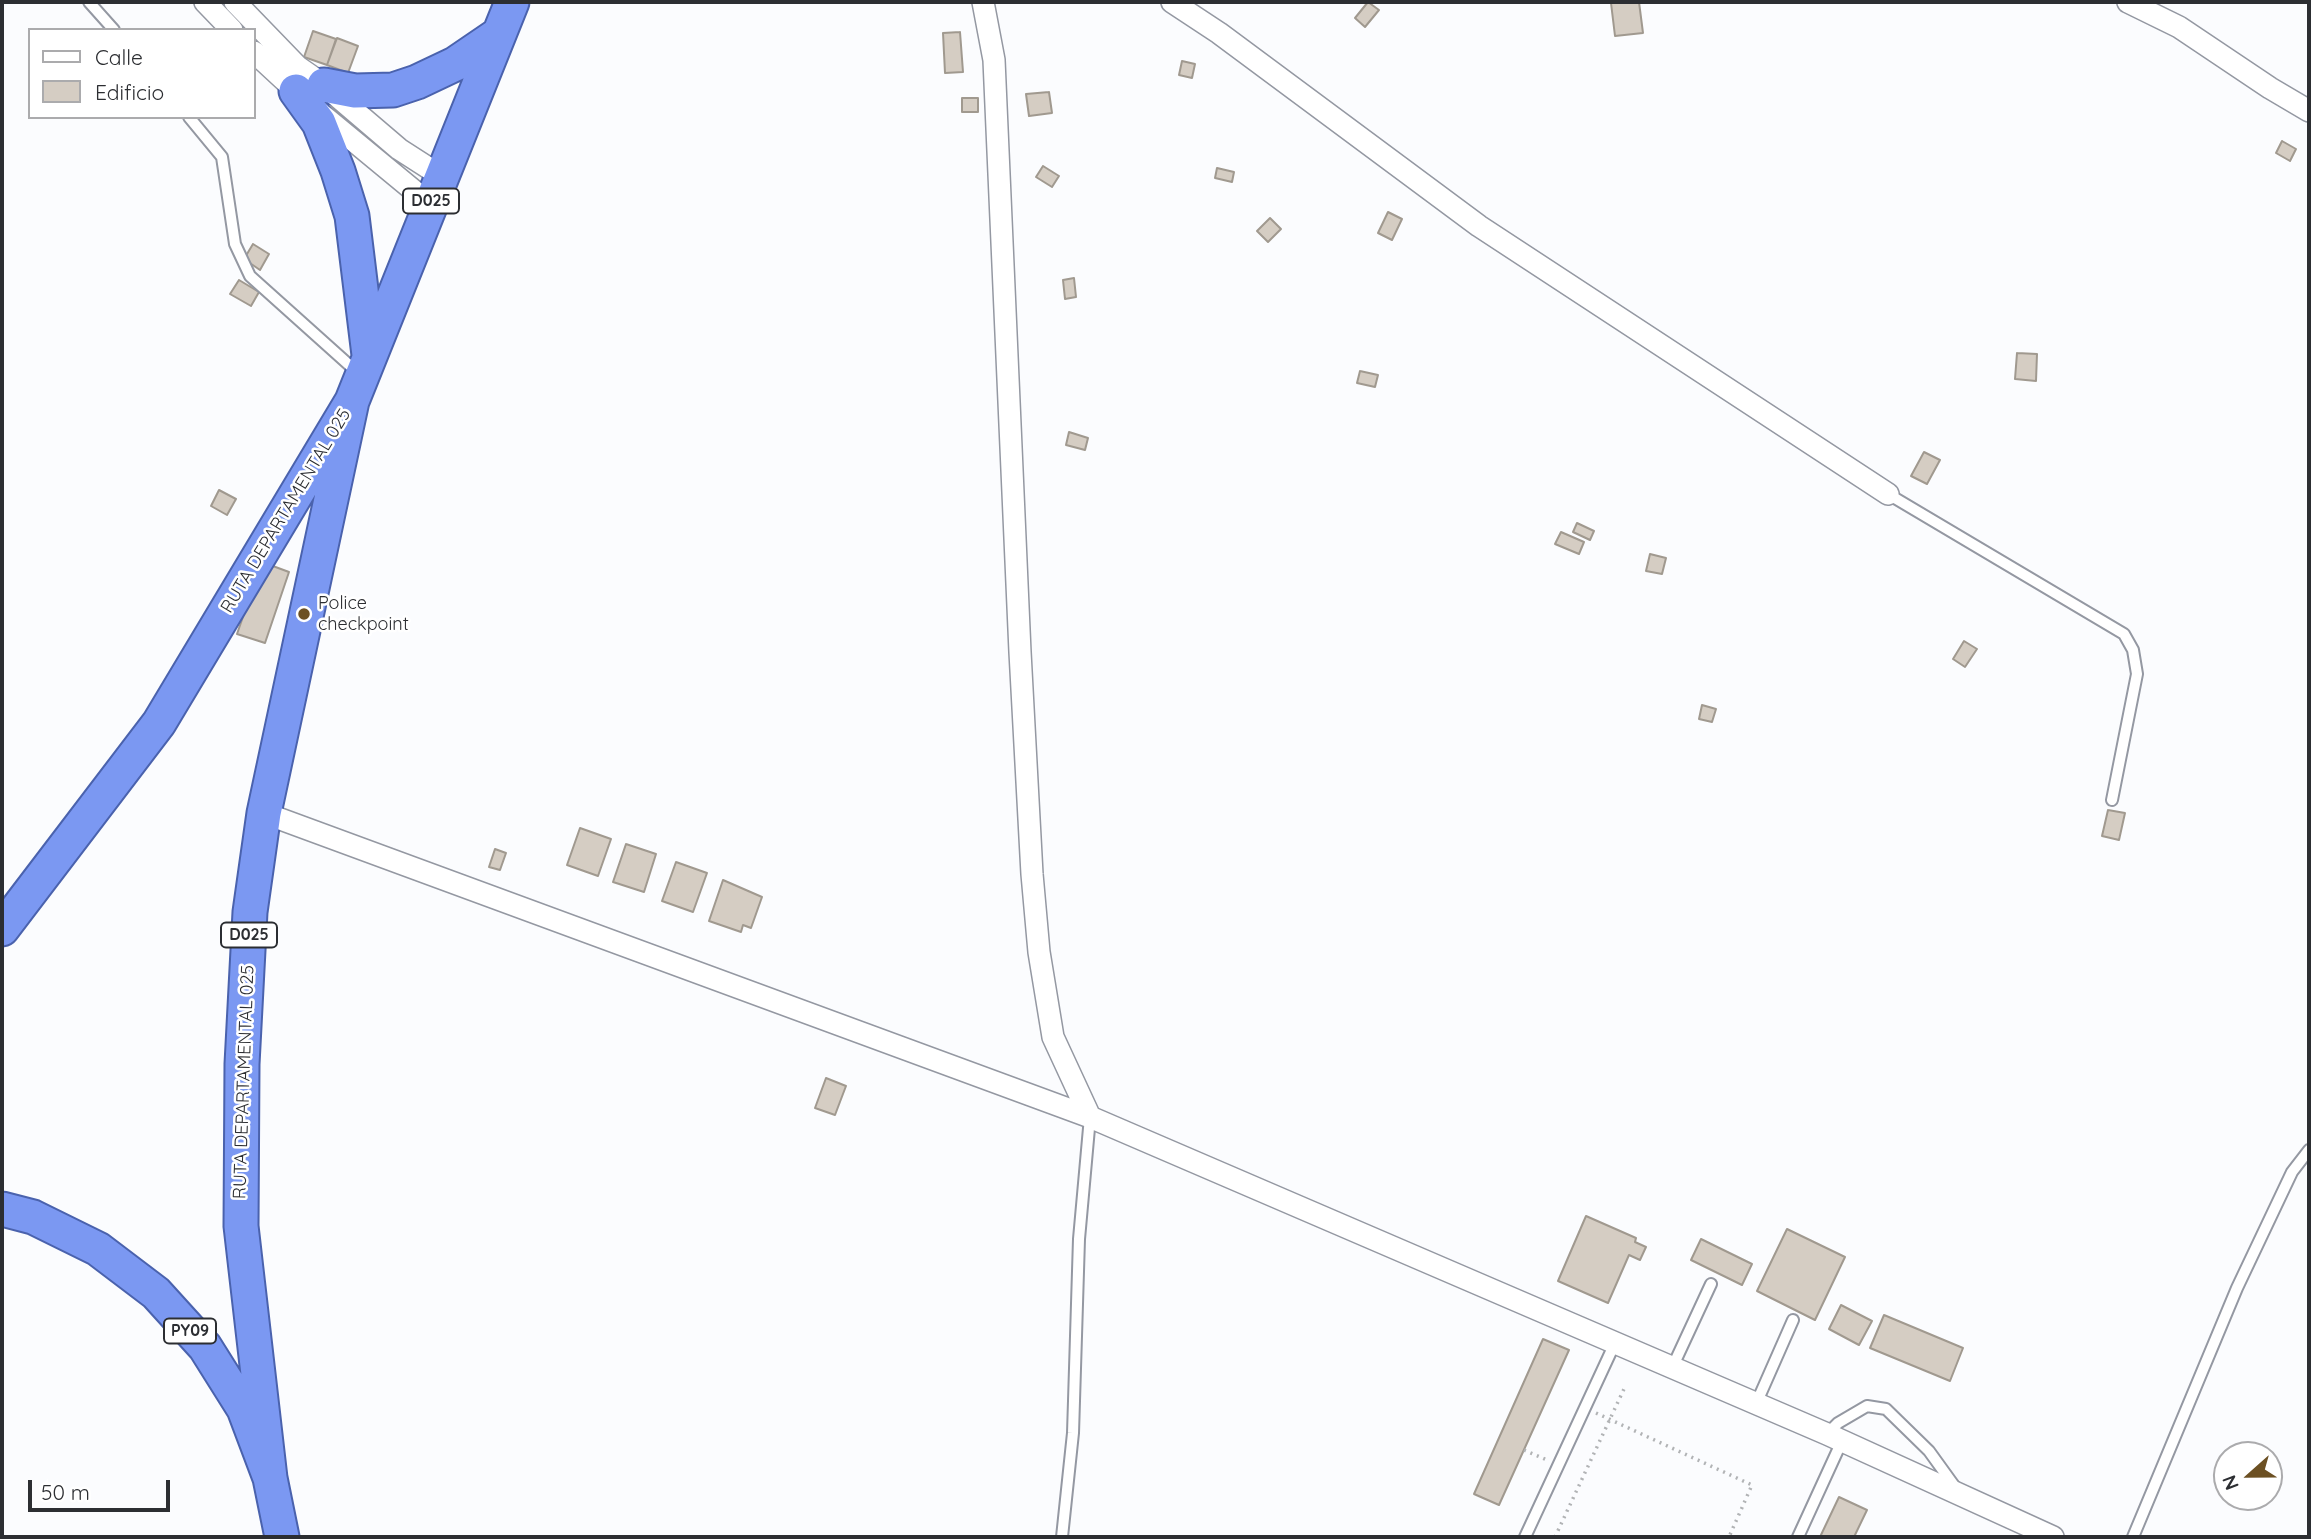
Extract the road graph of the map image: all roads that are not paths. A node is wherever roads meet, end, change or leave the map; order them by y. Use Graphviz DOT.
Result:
graph roads {
  1 [pos="89,2"];
  2 [pos="205,2"];
  3 [pos="235,2"];
  4 [pos="512,2"];
  5 [pos="983,2"];
  6 [pos="1171,2"];
  7 [pos="2128,2"];
  8 [pos="112,28"];
  9 [pos="230,28"];
  10 [pos="499,34"];
  11 [pos="256,53"];
  12 [pos="310,88"];
  13 [pos="2309,111"];
  14 [pos="191,119"];
  15 [pos="435,190"];
  16 [pos="361,378"];
  17 [pos="1888,494"];
  18 [pos="2112,800"];
  19 [pos="264,813"];
  20 [pos="2,929"];
  21 [pos="1090,1116"];
  22 [pos="2309,1150"];
  23 [pos="2,1209"];
  24 [pos="1711,1284"];
  25 [pos="1793,1320"];
  26 [pos="1615,1343"];
  27 [pos="1672,1368"];
  28 [pos="1756,1404"];
  29 [pos="1834,1438"];
  30 [pos="270,1478"];
  31 [pos="1960,1495"];
  32 [pos="2041,1534"];
  33 [pos="282,1537"];
  34 [pos="1062,1537"];
  35 [pos="1525,1537"];
  36 [pos="1798,1537"];
  37 [pos="2133,1537"];
  1 -- 8 [label="lane"];
  2 -- 9 [label="street"];
  3 -- 12 [label="street"];
  4 -- 10 [label="highway, RUTA DEPARTAMENTAL 025 / D025"];
  5 -- 21 [label="street"];
  6 -- 17 [label="street"];
  7 -- 13 [label="street"];
  10 -- 12 [label="highway"];
  10 -- 15 [label="highway, RUTA DEPARTAMENTAL 025 / D025"];
  11 -- 12 [label="street"];
  12 -- 15 [label="street"];
  12 -- 15 [label="street"];
  12 -- 16 [label="highway"];
  14 -- 16 [label="lane"];
  15 -- 16 [label="highway, RUTA DEPARTAMENTAL 025 / D025"];
  16 -- 19 [label="highway, RUTA DEPARTAMENTAL 025 / D025"];
  16 -- 20 [label="highway, RUTA DEPARTAMENTAL 025 / D025"];
  17 -- 18 [label="lane"];
  19 -- 21 [label="street"];
  19 -- 30 [label="highway, RUTA DEPARTAMENTAL 025 / D025"];
  21 -- 26 [label="street"];
  21 -- 34 [label="lane"];
  22 -- 37 [label="lane"];
  23 -- 30 [label="highway, PY09"];
  24 -- 27 [label="lane"];
  25 -- 28 [label="lane"];
  26 -- 27 [label="street"];
  26 -- 35 [label="lane"];
  27 -- 28 [label="street"];
  28 -- 29 [label="street"];
  29 -- 31 [label="street"];
  29 -- 31 [label="lane"];
  29 -- 36 [label="lane"];
  30 -- 33 [label="highway, PY09"];
  31 -- 32 [label="street"];
}
